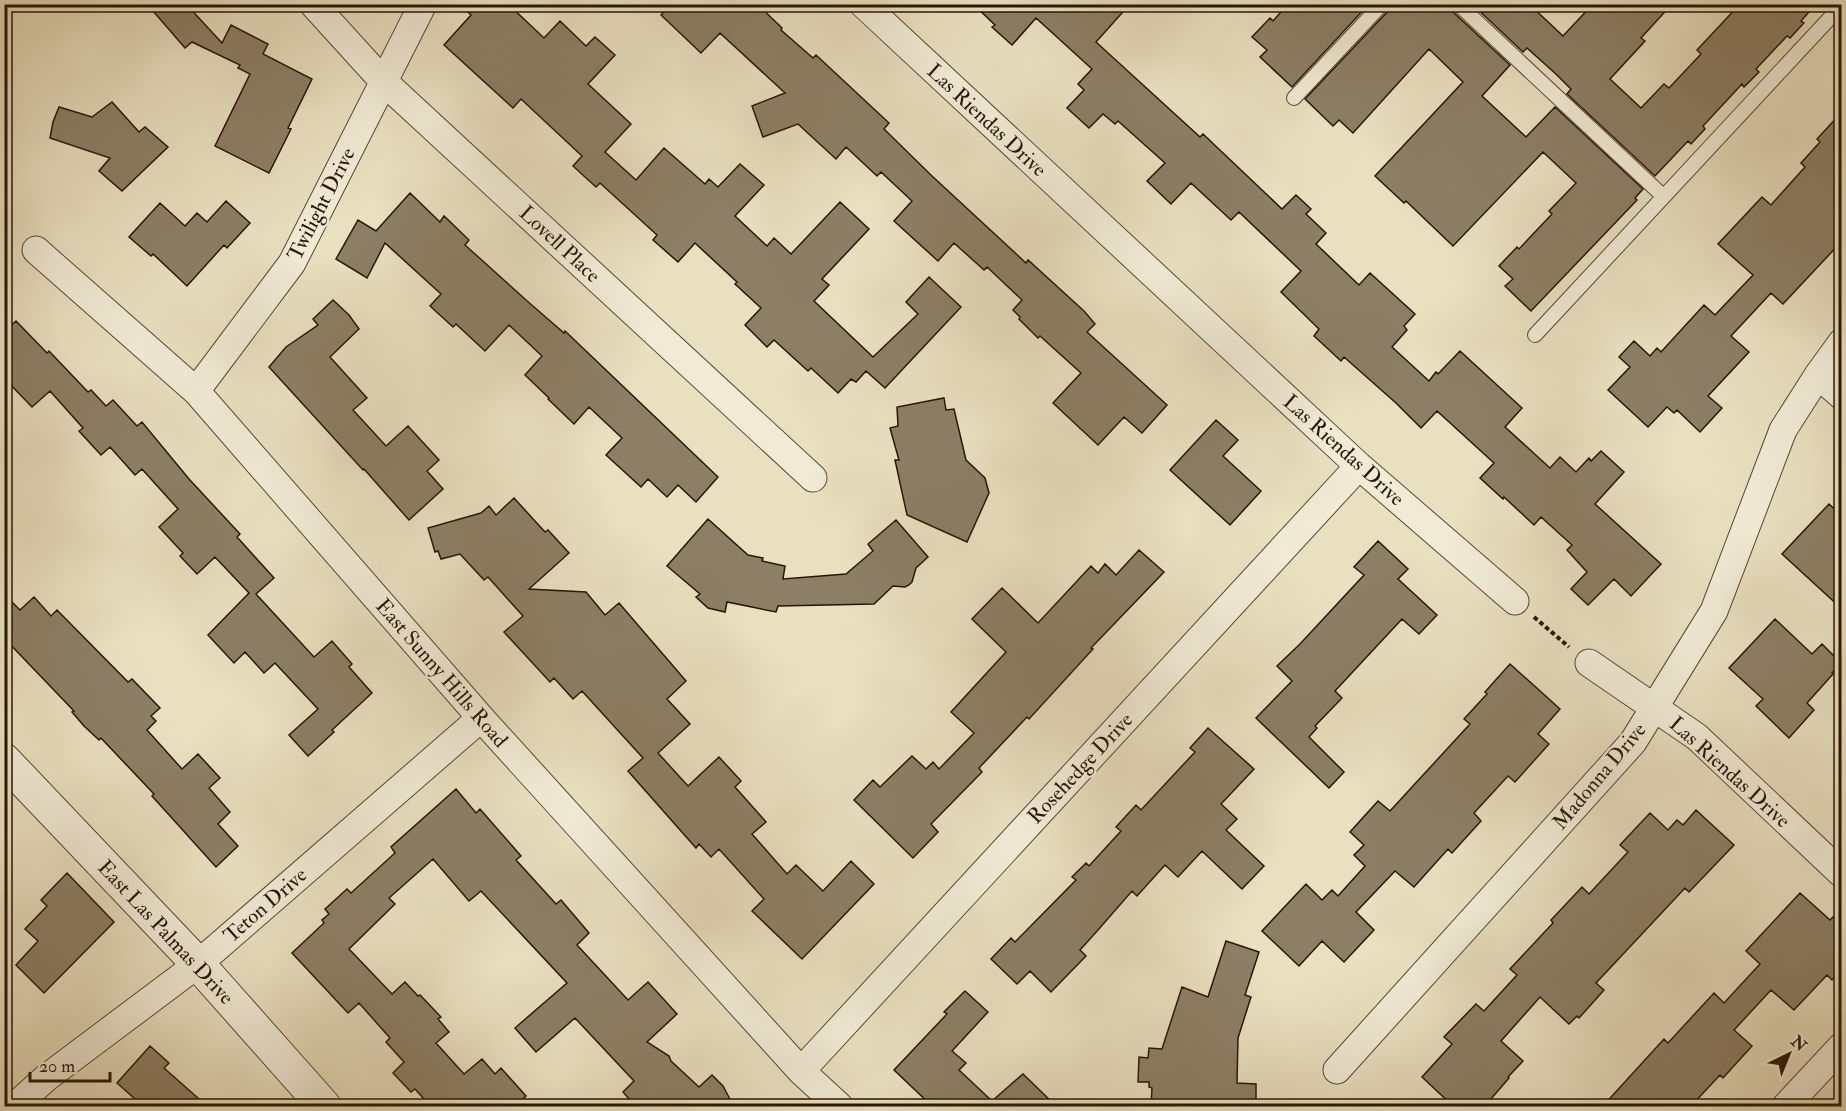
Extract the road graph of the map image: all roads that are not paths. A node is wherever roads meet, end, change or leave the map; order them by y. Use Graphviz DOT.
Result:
graph roads {
  1 [pos="313,4"];
  2 [pos="423,4"];
  3 [pos="863,4"];
  4 [pos="1382,4"];
  5 [pos="1458,4"];
  6 [pos="1842,5"];
  7 [pos="383,81"];
  8 [pos="1294,98"];
  9 [pos="1664,196"];
  10 [pos="36,250"];
  11 [pos="1535,335"];
  12 [pos="1842,342"];
  13 [pos="1818,375"];
  14 [pos="196,391"];
  15 [pos="1842,396"];
  16 [pos="1359,466"];
  17 [pos="813,478"];
  18 [pos="1515,600"];
  19 [pos="1588,663"];
  20 [pos="1655,707"];
  21 [pos="481,718"];
  22 [pos="4,760"];
  23 [pos="1842,874"];
  24 [pos="198,964"];
  25 [pos="1842,1046"];
  26 [pos="1337,1070"];
  27 [pos="801,1071"];
  28 [pos="15,1107"];
  29 [pos="324,1107"];
  30 [pos="839,1107"];
  31 [pos="1786,1107"];
  1 -- 7 [label="street, Lovell Place"];
  2 -- 7 [label="street, Twilight Drive"];
  3 -- 16 [label="street, Las Riendas Drive"];
  4 -- 8 [label="lane"];
  5 -- 9 [label="lane"];
  6 -- 9 [label="lane"];
  7 -- 14 [label="street, Twilight Drive"];
  7 -- 17 [label="street, Lovell Place"];
  9 -- 11 [label="lane"];
  10 -- 14 [label="street, East Sunny Hills Road"];
  12 -- 13 [label="street, Madonna Drive"];
  13 -- 15 [label="street"];
  13 -- 20 [label="street, Madonna Drive"];
  14 -- 21 [label="street, East Sunny Hills Road"];
  16 -- 18 [label="street, Las Riendas Drive"];
  16 -- 27 [label="street, Rosehedge Drive"];
  19 -- 20 [label="street, Las Riendas Drive"];
  20 -- 23 [label="street, Las Riendas Drive"];
  20 -- 26 [label="street, Madonna Drive"];
  21 -- 24 [label="street, Teton Drive"];
  21 -- 27 [label="street, East Sunny Hills Road"];
  22 -- 24 [label="street, East Las Palmas Drive"];
  24 -- 28 [label="street, Teton Drive"];
  24 -- 29 [label="street, East Las Palmas Drive"];
  25 -- 31 [label="street"];
  27 -- 30 [label="street, East Sunny Hills Road"];
}
